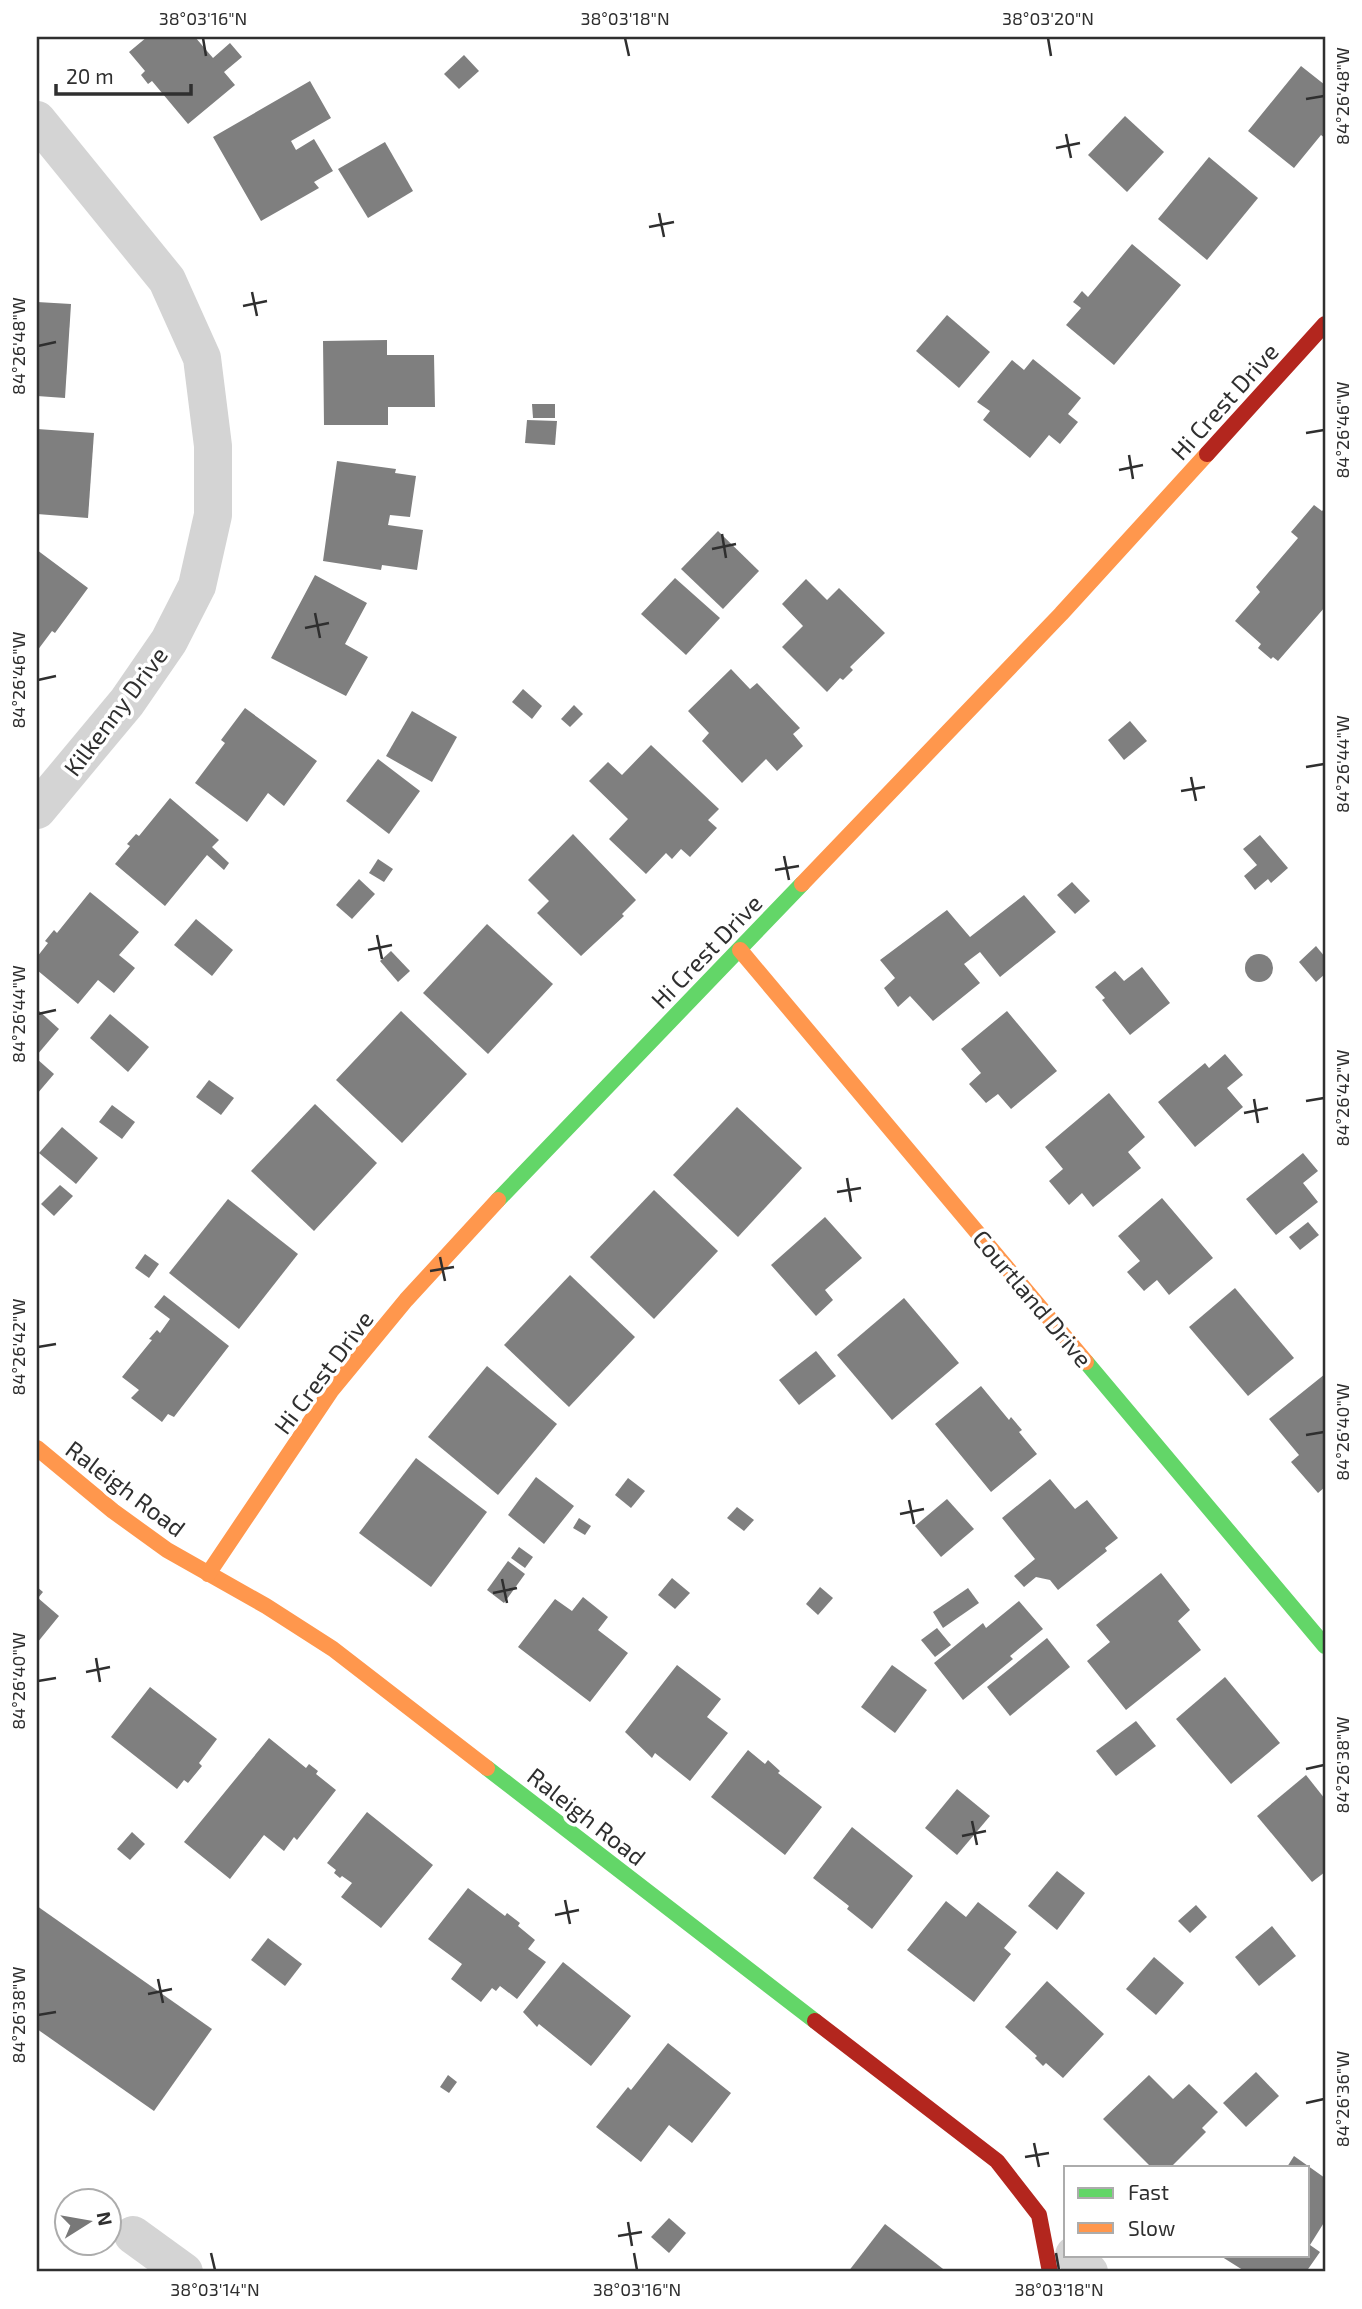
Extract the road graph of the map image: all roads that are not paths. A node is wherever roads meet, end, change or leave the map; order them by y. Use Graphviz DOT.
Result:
graph roads {
  1 [pos="37,120"];
  2 [pos="1325,324"];
  3 [pos="37,810"];
  4 [pos="740,950"];
  5 [pos="37,1448"];
  6 [pos="208,1574"];
  7 [pos="1325,1646"];
  8 [pos="1039,2215"];
  9 [pos="133,2235"];
  10 [pos="1064,2244"];
  11 [pos="1075,2256"];
  12 [pos="184,2272"];
  13 [pos="1050,2272"];
  14 [pos="1089,2272"];
  1 -- 3 [label="street, Kilkenny Drive"];
  2 -- 4 [label="street, Hi Crest Drive"];
  4 -- 6 [label="street, Hi Crest Drive"];
  4 -- 7 [label="street, Courtland Drive"];
  5 -- 6 [label="street, Raleigh Road"];
  6 -- 8 [label="street, Raleigh Road"];
  8 -- 10 [label="street"];
  8 -- 13 [label="street, Raleigh Road"];
  9 -- 12 [label="street"];
  11 -- 14 [label="street"];
}
